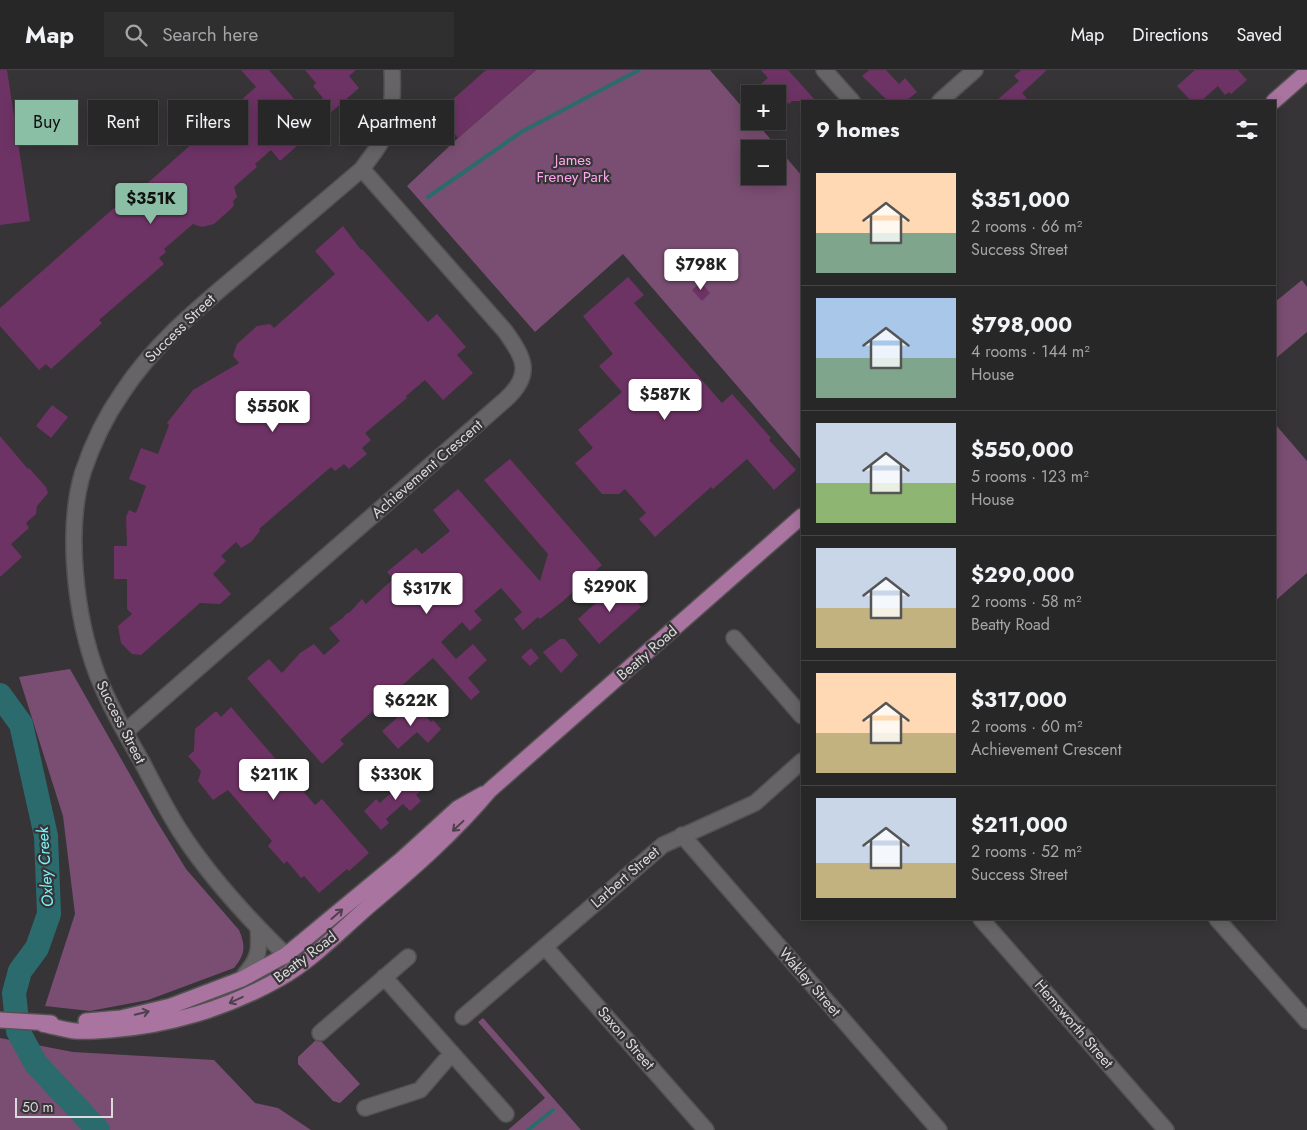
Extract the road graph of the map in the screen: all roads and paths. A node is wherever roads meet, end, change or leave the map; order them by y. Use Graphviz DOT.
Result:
graph roads {
  1 [pos="392,70"];
  2 [pos="824,70"];
  3 [pos="975,70"];
  4 [pos="1307,72"];
  5 [pos="851,100"];
  6 [pos="941,100"];
  7 [pos="1275,100"];
  8 [pos="362,169"];
  9 [pos="801,517"];
  10 [pos="734,638"];
  11 [pos="801,715"];
  12 [pos="125,732"];
  13 [pos="801,762"];
  14 [pos="490,790"];
  15 [pos="682,835"];
  16 [pos="982,920"];
  17 [pos="1218,920"];
  18 [pos="258,927"];
  19 [pos="545,947"];
  20 [pos="286,955"];
  21 [pos="408,956"];
  22 [pos="298,966"];
  23 [pos="384,977"];
  24 [pos="242,978"];
  25 [pos="463,1017"];
  26 [pos="0,1020"];
  27 [pos="1307,1021"];
  28 [pos="42,1024"];
  29 [pos="320,1033"];
  30 [pos="452,1053"];
  31 [pos="365,1108"];
  32 [pos="506,1114"];
  33 [pos="706,1130"];
  34 [pos="939,1130"];
  35 [pos="1166,1130"];
  1 -- 8 [label="street, Success Street"];
  2 -- 5 [label="street"];
  3 -- 6 [label="street"];
  4 -- 7 [label="main road"];
  8 -- 12 [label="street, Success Street"];
  8 -- 12 [label="street, Achievement Crescent"];
  9 -- 14 [label="main road, Beatty Road"];
  10 -- 11 [label="street"];
  12 -- 18 [label="street, Success Street"];
  13 -- 15 [label="street, Larbert Street"];
  20 -- 14 [label="main road, Beatty Road, one-way"];
  14 -- 22 [label="main road, Beatty Road, one-way"];
  15 -- 19 [label="street, Larbert Street"];
  15 -- 34 [label="street, Wakley Street"];
  16 -- 35 [label="street, Hemsworth Street"];
  17 -- 27 [label="street"];
  18 -- 20 [label="street, Success Street"];
  18 -- 24 [label="street"];
  19 -- 25 [label="street, Larbert Street"];
  19 -- 33 [label="street, Saxon Street"];
  20 -- 22 [label="street, Success Street"];
  20 -- 24 [label="main road, Beatty Road"];
  21 -- 23 [label="street"];
  22 -- 28 [label="main road, Beatty Road, one-way"];
  23 -- 29 [label="street"];
  23 -- 30 [label="street"];
  28 -- 24 [label="main road, Beatty Road, one-way"];
  26 -- 28 [label="main road, Beatty Road"];
  30 -- 31 [label="street"];
  30 -- 32 [label="street"];
}
